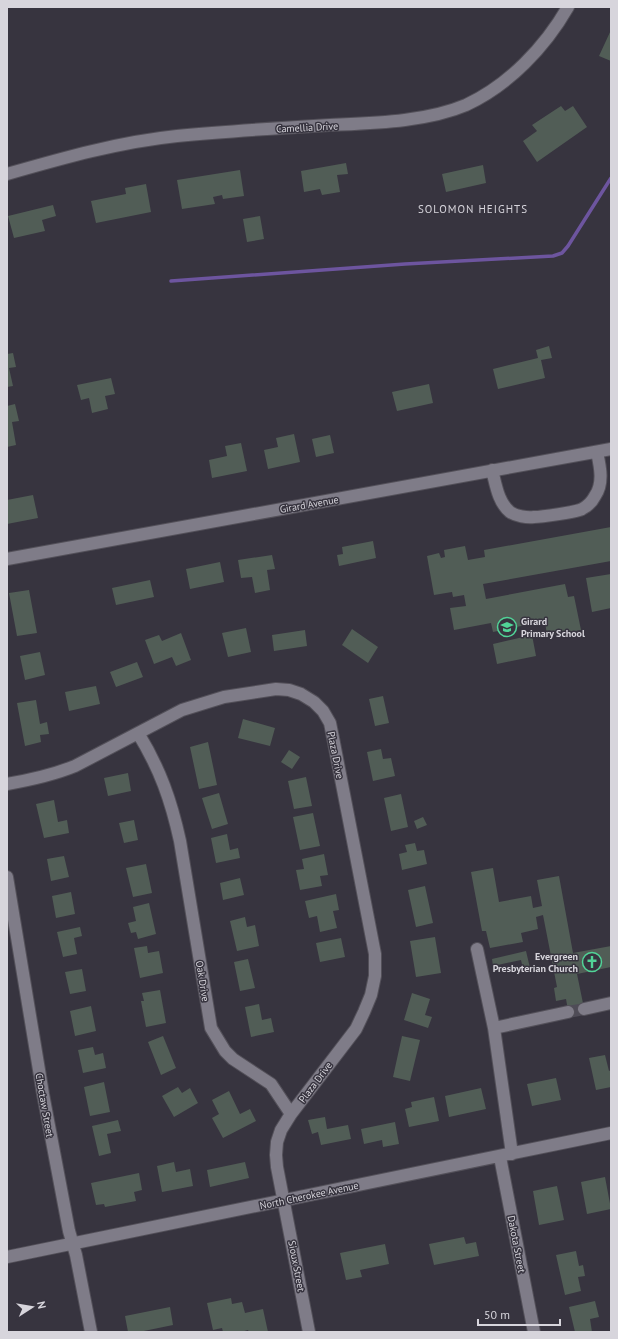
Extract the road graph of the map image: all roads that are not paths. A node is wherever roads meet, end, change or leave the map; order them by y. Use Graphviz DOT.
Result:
graph roads {
  1 [pos="568,7"];
  2 [pos="7,174"];
  3 [pos="611,449"];
  4 [pos="597,452"];
  5 [pos="492,470"];
  6 [pos="601,474"];
  7 [pos="611,488"];
  8 [pos="7,559"];
  9 [pos="138,733"];
  10 [pos="7,784"];
  11 [pos="7,877"];
  12 [pos="477,949"];
  13 [pos="611,1003"];
  14 [pos="584,1009"];
  15 [pos="568,1012"];
  16 [pos="494,1028"];
  17 [pos="291,1114"];
  18 [pos="611,1133"];
  19 [pos="512,1154"];
  20 [pos="500,1156"];
  21 [pos="284,1200"];
  22 [pos="72,1244"];
  23 [pos="7,1257"];
  24 [pos="91,1332"];
  25 [pos="309,1332"];
  26 [pos="534,1332"];
  1 -- 2 [label="street, Camellia Drive"];
  3 -- 4 [label="street, Girard Avenue"];
  4 -- 5 [label="street, Girard Avenue"];
  4 -- 6 [label="street"];
  5 -- 6 [label="street"];
  5 -- 8 [label="street, Girard Avenue"];
  6 -- 7 [label="street"];
  9 -- 10 [label="street, Plaza Drive"];
  9 -- 17 [label="street, Oak Drive"];
  9 -- 17 [label="street, Plaza Drive"];
  11 -- 22 [label="street, Choctaw Street"];
  12 -- 16 [label="street"];
  13 -- 14 [label="street"];
  15 -- 16 [label="street"];
  16 -- 19 [label="street"];
  17 -- 21 [label="street"];
  18 -- 19 [label="street, North Cherokee Avenue"];
  19 -- 20 [label="street, North Cherokee Avenue"];
  20 -- 21 [label="street, North Cherokee Avenue"];
  20 -- 26 [label="street, Dakota Street"];
  21 -- 22 [label="street, North Cherokee Avenue"];
  21 -- 25 [label="street, Sioux Street"];
  22 -- 23 [label="street, North Cherokee Avenue"];
  22 -- 24 [label="street, Choctaw Street"];
}
